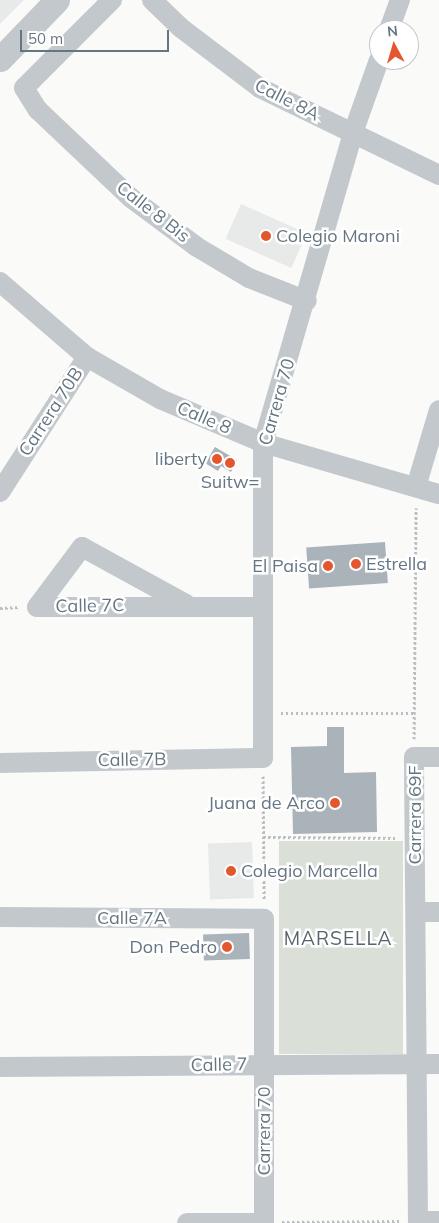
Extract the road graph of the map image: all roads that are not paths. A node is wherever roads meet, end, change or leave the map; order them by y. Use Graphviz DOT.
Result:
graph roads {
  1 [pos="57,0"];
  2 [pos="112,0"];
  3 [pos="152,0"];
  4 [pos="400,0"];
  5 [pos="393,20"];
  6 [pos="0,59"];
  7 [pos="375,70"];
  8 [pos="353,133"];
  9 [pos="439,175"];
  10 [pos="0,282"];
  11 [pos="307,301"];
  12 [pos="87,357"];
  13 [pos="439,410"];
  14 [pos="263,443"];
  15 [pos="416,487"];
  16 [pos="0,492"];
  17 [pos="439,494"];
  18 [pos="188,605"];
  19 [pos="263,607"];
  20 [pos="439,757"];
  21 [pos="263,758"];
  22 [pos="0,763"];
  23 [pos="416,912"];
  24 [pos="439,912"];
  25 [pos="0,917"];
  26 [pos="264,919"];
  27 [pos="264,1064"];
  28 [pos="417,1064"];
  29 [pos="439,1064"];
  30 [pos="0,1067"];
  31 [pos="439,1221"];
  32 [pos="418,1222"];
  33 [pos="187,1223"];
  34 [pos="264,1223"];
  1 -- 6 [label="street"];
  2 -- 11 [label="street, Calle 8 Bis"];
  3 -- 8 [label="street, Calle 8A"];
  4 -- 5 [label="street"];
  7 -- 8 [label="street, Carrera 70"];
  8 -- 9 [label="street, Calle 8A"];
  8 -- 11 [label="street, Carrera 70"];
  10 -- 12 [label="street, Calle 8"];
  11 -- 14 [label="street, Carrera 70"];
  12 -- 14 [label="street, Calle 8"];
  12 -- 16 [label="street, Carrera 70B"];
  13 -- 15 [label="street"];
  14 -- 15 [label="street, Calle 8"];
  14 -- 19 [label="street, Carrera 70"];
  15 -- 17 [label="street, Calle 8"];
  18 -- 18 [label="street, Calle 7C"];
  18 -- 19 [label="street, Calle 7C"];
  19 -- 21 [label="street, Carrera 70"];
  20 -- 23 [label="street, Carrera 69F"];
  21 -- 22 [label="street, Calle 7B"];
  23 -- 24 [label="street"];
  23 -- 28 [label="street, Carrera 69F"];
  25 -- 26 [label="street, Calle 7A"];
  26 -- 27 [label="street, Carrera 70"];
  27 -- 28 [label="street, Calle 7"];
  27 -- 30 [label="street, Calle 7"];
  27 -- 34 [label="street, Carrera 70"];
  28 -- 29 [label="street, Calle 7"];
  28 -- 32 [label="street, Carrera 69F"];
  31 -- 32 [label="street"];
  33 -- 34 [label="street"];
}
